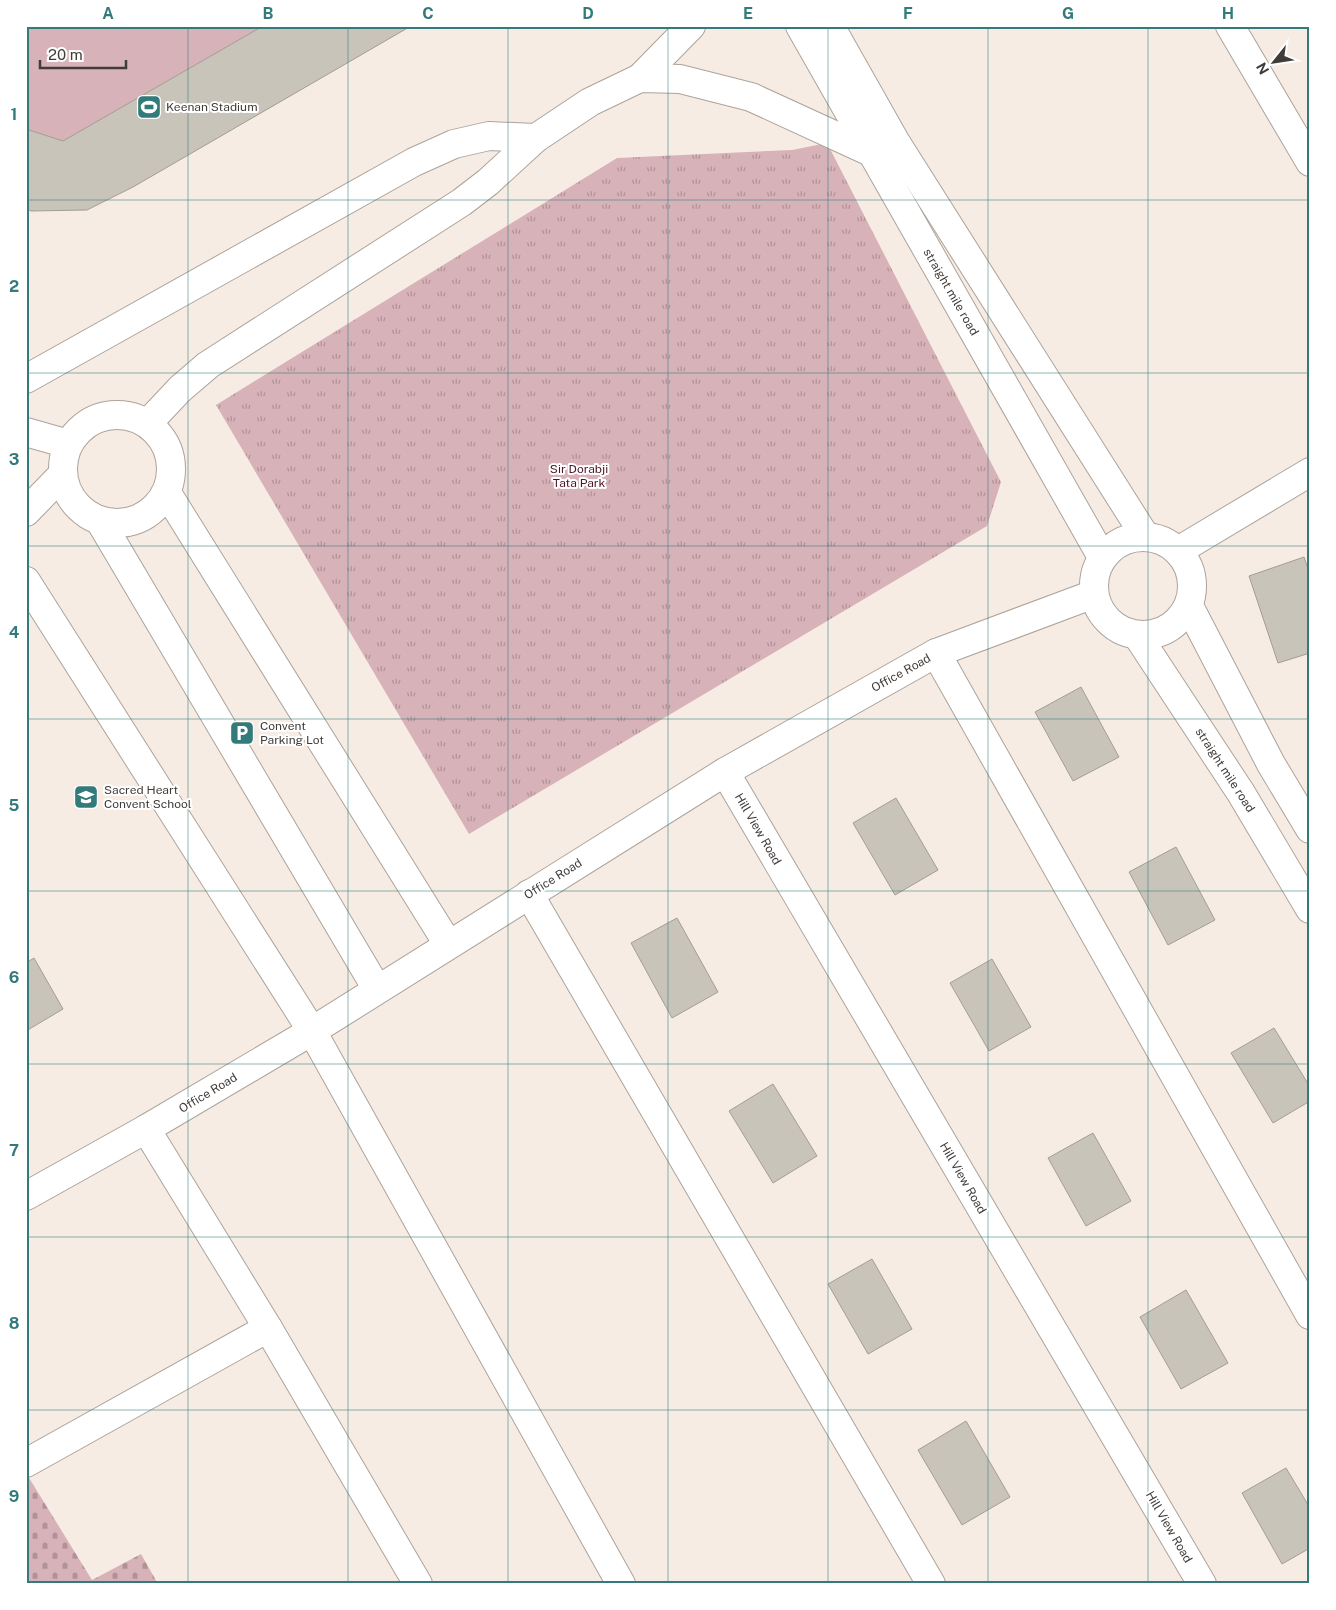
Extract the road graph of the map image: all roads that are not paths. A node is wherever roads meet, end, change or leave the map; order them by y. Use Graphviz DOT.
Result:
graph roads {
  1 [pos="691,26"];
  2 [pos="800,26"];
  3 [pos="830,26"];
  4 [pos="1230,26"];
  5 [pos="640,78"];
  6 [pos="536,138"];
  7 [pos="873,154"];
  8 [pos="1310,162"];
  9 [pos="26,379"];
  10 [pos="148,423"];
  11 [pos="26,432"];
  12 [pos="68,444"];
  13 [pos="1310,472"];
  14 [pos="63,474"];
  15 [pos="166,493"];
  16 [pos="28,506"];
  17 [pos="100,521"];
  18 [pos="1145,536"];
  19 [pos="1178,551"];
  20 [pos="1102,558"];
  21 [pos="26,581"];
  22 [pos="1094,594"];
  23 [pos="1188,606"];
  24 [pos="1137,635"];
  25 [pos="936,653"];
  26 [pos="725,772"];
  27 [pos="1310,829"];
  28 [pos="529,894"];
  29 [pos="1310,909"];
  30 [pos="448,944"];
  31 [pos="377,989"];
  32 [pos="312,1031"];
  33 [pos="146,1130"];
  34 [pos="26,1196"];
  35 [pos="1310,1315"];
  36 [pos="268,1328"];
  37 [pos="26,1463"];
  38 [pos="418,1584"];
  39 [pos="621,1584"];
  40 [pos="931,1584"];
  41 [pos="1202,1584"];
  1 -- 5 [label="street"];
  2 -- 7 [label="street, straight mile road"];
  3 -- 18 [label="street"];
  4 -- 8 [label="street"];
  5 -- 6 [label="street"];
  5 -- 7 [label="street"];
  6 -- 9 [label="street"];
  6 -- 10 [label="street"];
  7 -- 20 [label="street, straight mile road"];
  10 -- 12 [label="street"];
  10 -- 15 [label="street"];
  11 -- 12 [label="street"];
  12 -- 14 [label="street"];
  13 -- 19 [label="street"];
  14 -- 16 [label="street"];
  14 -- 17 [label="street"];
  15 -- 17 [label="street"];
  15 -- 30 [label="street"];
  17 -- 31 [label="street"];
  18 -- 19 [label="street"];
  18 -- 20 [label="street"];
  19 -- 23 [label="street"];
  20 -- 22 [label="street"];
  21 -- 32 [label="street"];
  22 -- 24 [label="street"];
  22 -- 25 [label="street, Office Road"];
  23 -- 24 [label="street"];
  23 -- 27 [label="street"];
  24 -- 29 [label="street, straight mile road"];
  25 -- 26 [label="street, Office Road"];
  25 -- 35 [label="street"];
  26 -- 28 [label="street, Office Road"];
  26 -- 41 [label="street, Hill View Road"];
  28 -- 30 [label="street, Office Road"];
  28 -- 40 [label="street"];
  30 -- 31 [label="street, Office Road"];
  31 -- 32 [label="street, Office Road"];
  32 -- 33 [label="street, Office Road"];
  32 -- 39 [label="street"];
  33 -- 34 [label="street, Office Road"];
  33 -- 36 [label="street"];
  36 -- 37 [label="street"];
  36 -- 38 [label="street"];
}
